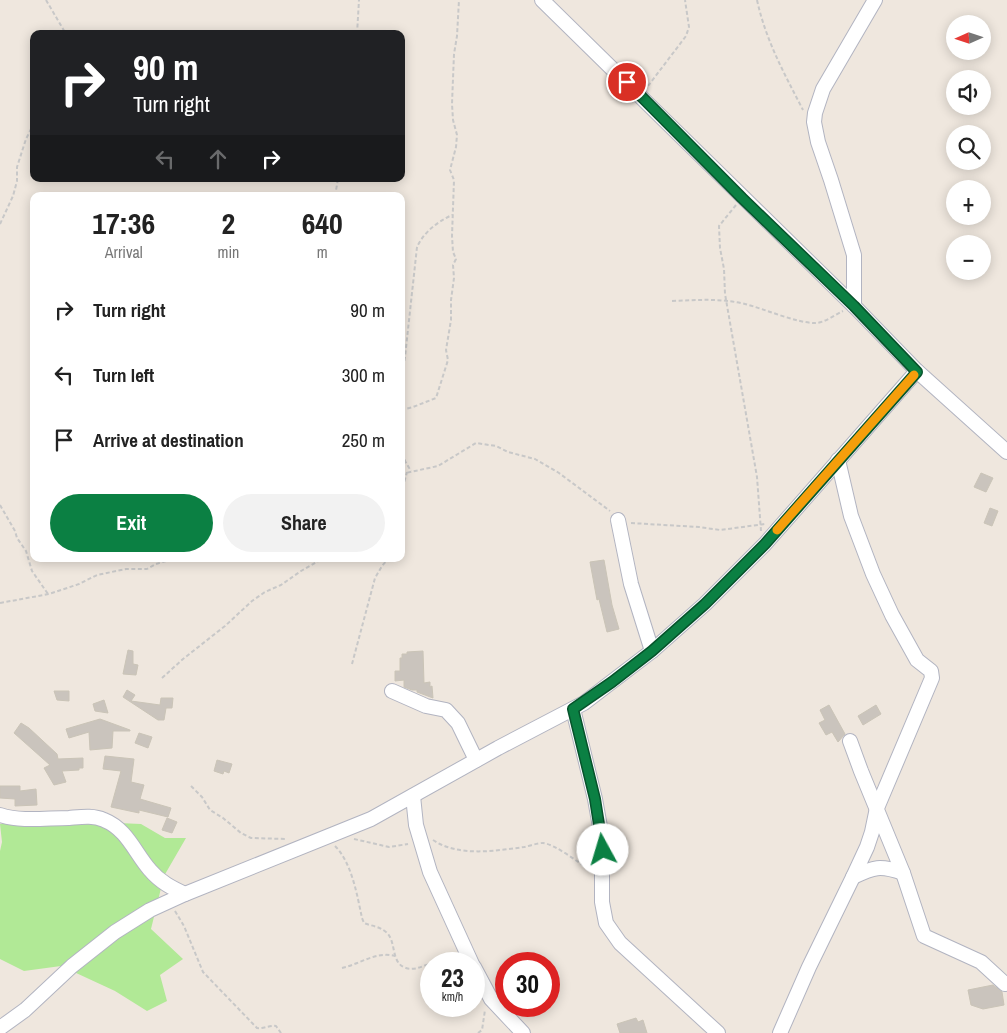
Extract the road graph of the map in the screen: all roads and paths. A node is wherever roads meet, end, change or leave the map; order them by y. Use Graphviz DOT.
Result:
graph roads {
  1 [pos="46,0"];
  2 [pos="359,0"];
  3 [pos="459,0"];
  4 [pos="542,0"];
  5 [pos="685,0"];
  6 [pos="757,0"];
  7 [pos="875,0"];
  8 [pos="63,30"];
  9 [pos="357,30"];
  10 [pos="641,96"];
  11 [pos="814,122"];
  12 [pos="30,130"];
  13 [pos="742,198"];
  14 [pos="452,215"];
  15 [pos="0,224"];
  16 [pos="727,300"];
  17 [pos="672,301"];
  18 [pos="854,306"];
  19 [pos="405,357"];
  20 [pos="917,372"];
  21 [pos="405,409"];
  22 [pos="1007,452"];
  23 [pos="838,460"];
  24 [pos="405,461"];
  25 [pos="411,471"];
  26 [pos="407,472"];
  27 [pos="405,479"];
  28 [pos="0,505"];
  29 [pos="786,519"];
  30 [pos="618,520"];
  31 [pos="759,526"];
  32 [pos="765,544"];
  33 [pos="165,562"];
  34 [pos="316,562"];
  35 [pos="385,562"];
  36 [pos="48,594"];
  37 [pos="0,603"];
  38 [pos="652,651"];
  39 [pos="352,664"];
  40 [pos="162,678"];
  41 [pos="392,690"];
  42 [pos="573,709"];
  43 [pos="850,741"];
  44 [pos="476,760"];
  45 [pos="191,786"];
  46 [pos="413,796"];
  47 [pos="877,808"];
  48 [pos="0,815"];
  49 [pos="339,832"];
  50 [pos="325,838"];
  51 [pos="288,839"];
  52 [pos="420,842"];
  53 [pos="903,873"];
  54 [pos="853,877"];
  55 [pos="602,878"];
  56 [pos="185,894"];
  57 [pos="168,901"];
  58 [pos="467,952"];
  59 [pos="395,956"];
  60 [pos="420,966"];
  61 [pos="342,968"];
  62 [pos="1005,984"];
  63 [pos="485,989"];
  64 [pos="490,999"];
  65 [pos="0,1028"];
  66 [pos="281,1033"];
  67 [pos="478,1033"];
  68 [pos="523,1033"];
  69 [pos="718,1033"];
  70 [pos="780,1033"];
  1 -- 8 [label="path"];
  2 -- 9 [label="path"];
  3 -- 14 [label="path"];
  4 -- 10 [label="street"];
  5 -- 10 [label="path"];
  6 -- 11 [label="path"];
  7 -- 11 [label="street"];
  10 -- 13 [label="street"];
  11 -- 18 [label="street"];
  12 -- 15 [label="path"];
  13 -- 16 [label="path"];
  13 -- 18 [label="street"];
  14 -- 19 [label="path"];
  14 -- 21 [label="path"];
  16 -- 17 [label="path"];
  16 -- 18 [label="path"];
  16 -- 31 [label="path"];
  18 -- 20 [label="street"];
  20 -- 22 [label="street"];
  20 -- 23 [label="street"];
  23 -- 29 [label="street"];
  23 -- 47 [label="street"];
  24 -- 25 [label="path"];
  25 -- 26 [label="path"];
  25 -- 30 [label="path"];
  26 -- 27 [label="path"];
  28 -- 36 [label="path"];
  29 -- 31 [label="path"];
  29 -- 32 [label="street"];
  30 -- 31 [label="path"];
  30 -- 38 [label="street"];
  31 -- 32 [label="path"];
  32 -- 38 [label="street"];
  33 -- 36 [label="path"];
  34 -- 40 [label="path"];
  35 -- 39 [label="path"];
  36 -- 37 [label="path"];
  38 -- 42 [label="street"];
  41 -- 44 [label="street"];
  42 -- 44 [label="street"];
  42 -- 55 [label="street"];
  43 -- 47 [label="street"];
  44 -- 46 [label="street"];
  45 -- 51 [label="path"];
  46 -- 49 [label="street"];
  46 -- 52 [label="street"];
  47 -- 53 [label="street"];
  47 -- 54 [label="street"];
  48 -- 56 [label="street"];
  49 -- 50 [label="street"];
  49 -- 52 [label="path"];
  50 -- 56 [label="street"];
  50 -- 59 [label="path"];
  52 -- 55 [label="path"];
  52 -- 58 [label="street"];
  53 -- 54 [label="street"];
  53 -- 62 [label="street"];
  54 -- 70 [label="street"];
  55 -- 69 [label="street"];
  56 -- 57 [label="street"];
  57 -- 65 [label="street"];
  57 -- 66 [label="path"];
  59 -- 60 [label="path"];
  59 -- 61 [label="path"];
  63 -- 64 [label="street"];
  64 -- 67 [label="path"];
  64 -- 68 [label="street"];
}
